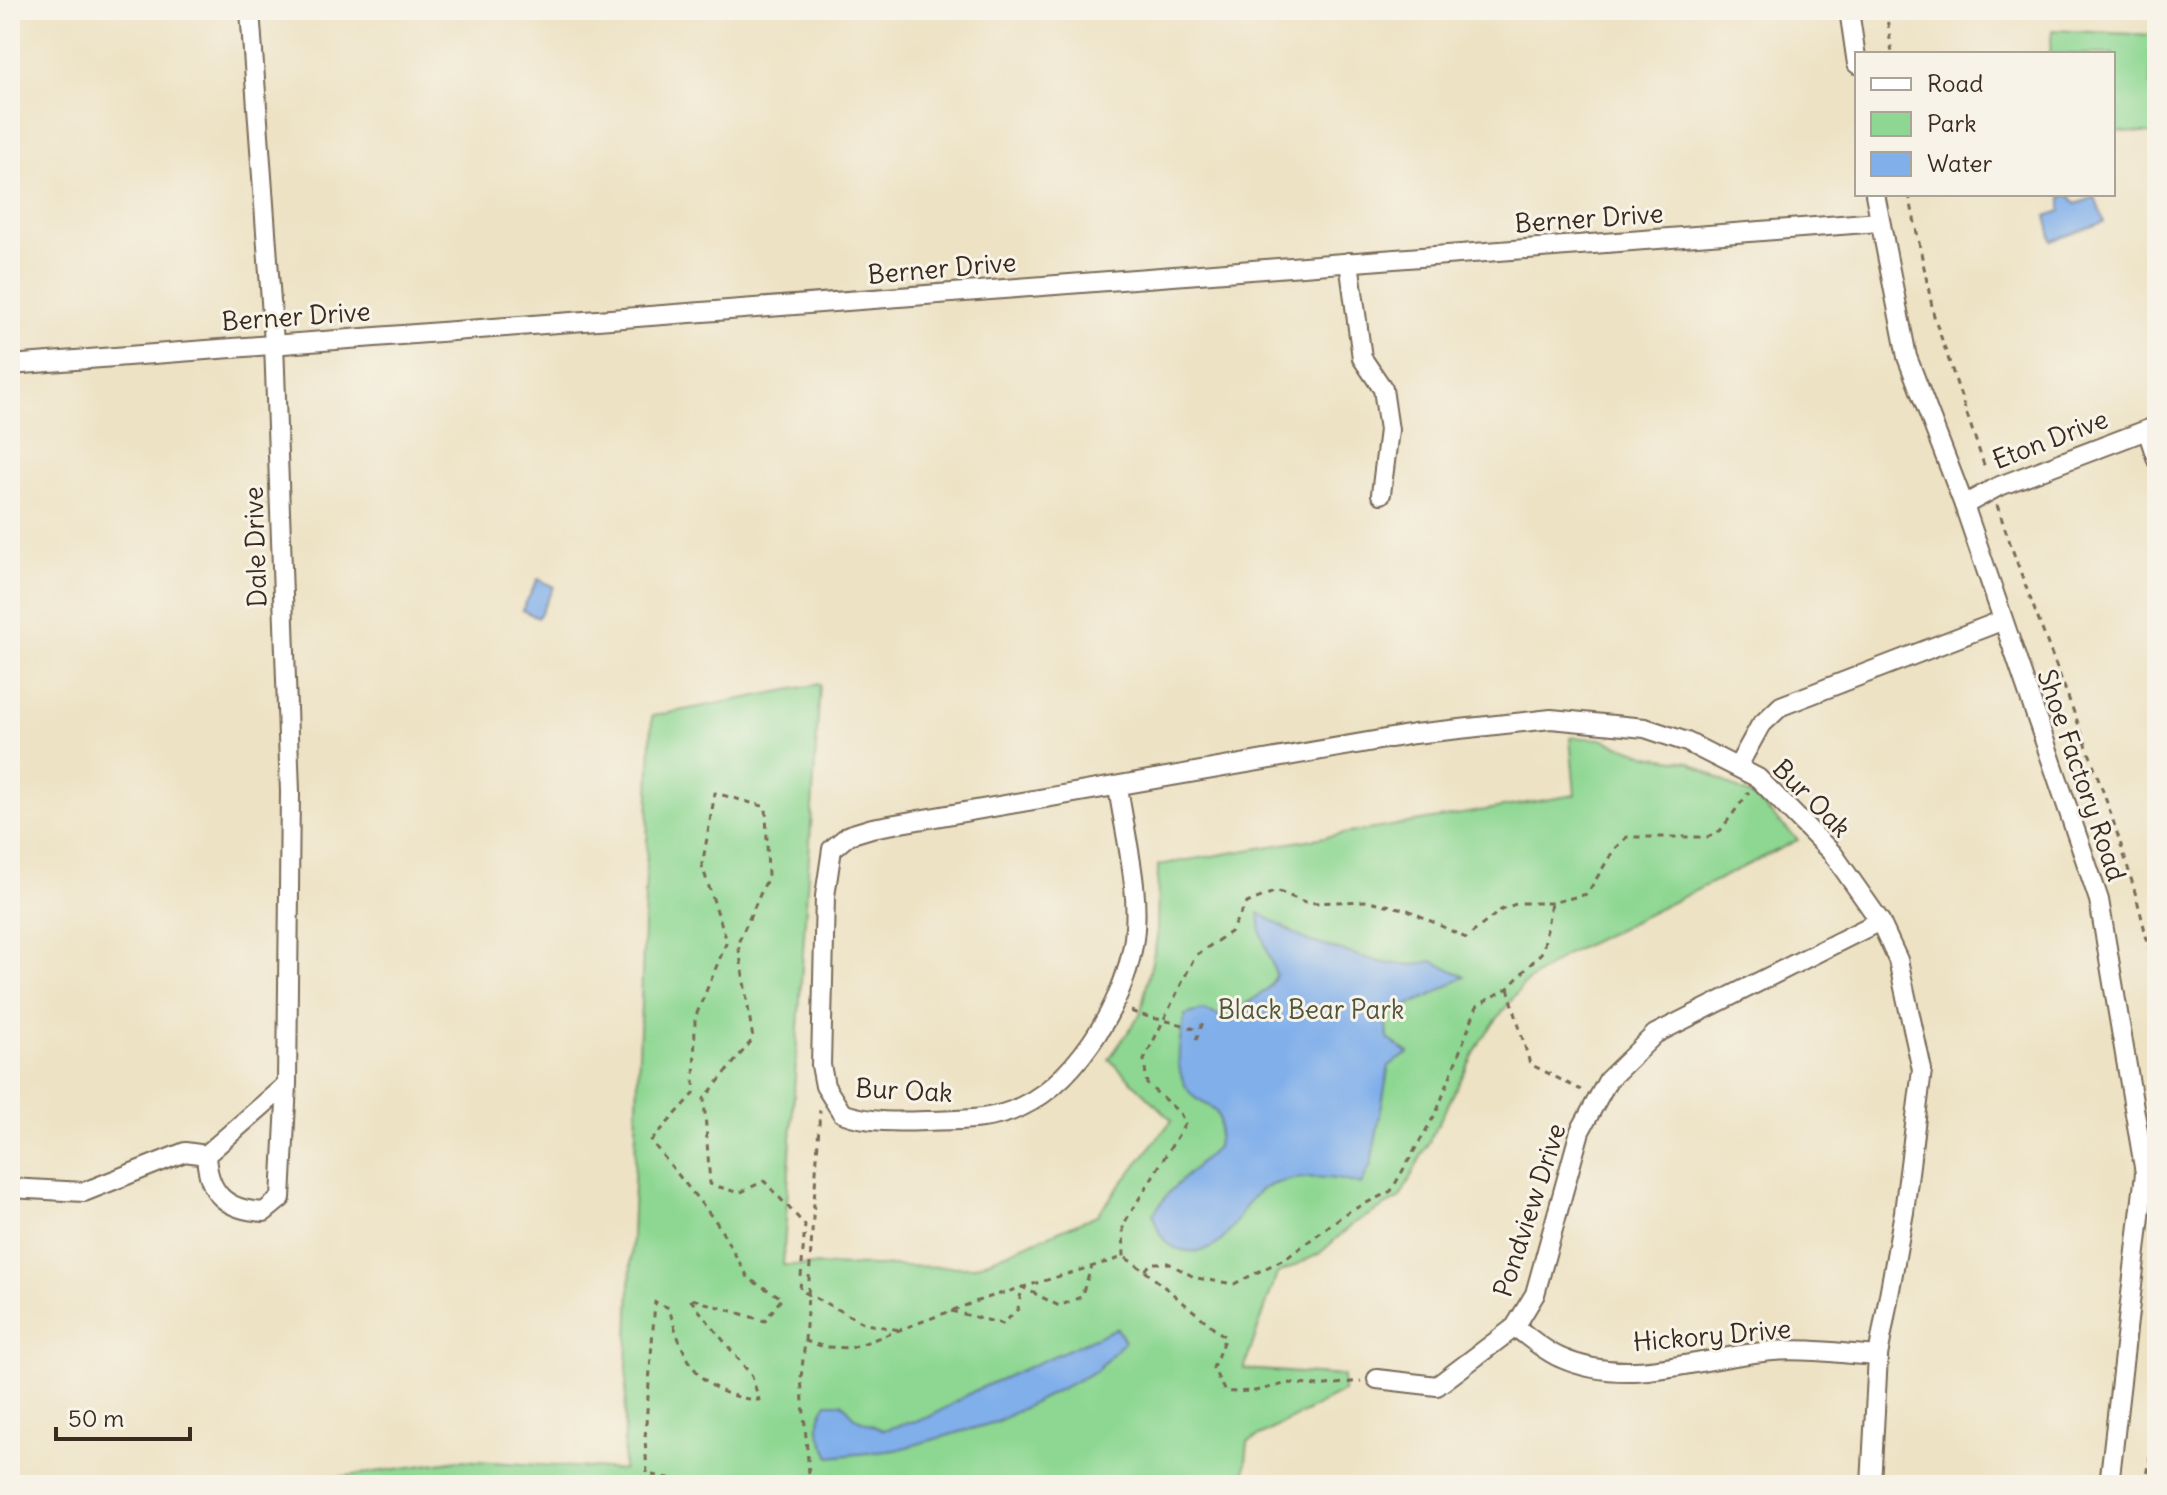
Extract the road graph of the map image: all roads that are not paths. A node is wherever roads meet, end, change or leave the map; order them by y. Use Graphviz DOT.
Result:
graph roads {
  1 [pos="250,10"];
  2 [pos="1849,10"];
  3 [pos="1855,52"];
  4 [pos="1875,196"];
  5 [pos="1879,222"];
  6 [pos="1349,262"];
  7 [pos="274,343"];
  8 [pos="10,365"];
  9 [pos="2152,428"];
  10 [pos="2157,460"];
  11 [pos="1381,494"];
  12 [pos="1964,505"];
  13 [pos="2001,621"];
  14 [pos="1738,766"];
  15 [pos="1118,787"];
  16 [pos="1880,921"];
  17 [pos="287,1084"];
  18 [pos="206,1155"];
  19 [pos="10,1188"];
  20 [pos="1515,1327"];
  21 [pos="1878,1356"];
  22 [pos="1377,1379"];
  23 [pos="1871,1485"];
  24 [pos="2109,1485"];
  1 -- 7 [label="street, Dale Drive"];
  2 -- 3 [label="street"];
  4 -- 5 [label="street, Shoe Factory Road"];
  5 -- 6 [label="street, Berner Drive"];
  5 -- 12 [label="street, Shoe Factory Road"];
  6 -- 7 [label="street, Berner Drive"];
  6 -- 11 [label="street"];
  7 -- 8 [label="street, Berner Drive"];
  7 -- 17 [label="street, Dale Drive"];
  9 -- 10 [label="street"];
  9 -- 12 [label="street, Eton Drive"];
  12 -- 13 [label="street, Shoe Factory Road"];
  13 -- 14 [label="street"];
  13 -- 24 [label="street, Shoe Factory Road"];
  14 -- 15 [label="street, Bur Oak"];
  14 -- 16 [label="street, Bur Oak"];
  15 -- 15 [label="street, Bur Oak"];
  16 -- 20 [label="street, Pondview Drive"];
  16 -- 21 [label="street, Bur Oak"];
  17 -- 18 [label="street"];
  17 -- 18 [label="street, Dale Drive"];
  18 -- 19 [label="street"];
  20 -- 21 [label="street, Hickory Drive"];
  20 -- 22 [label="street, Pondview Drive"];
  21 -- 23 [label="street, Bur Oak"];
}
